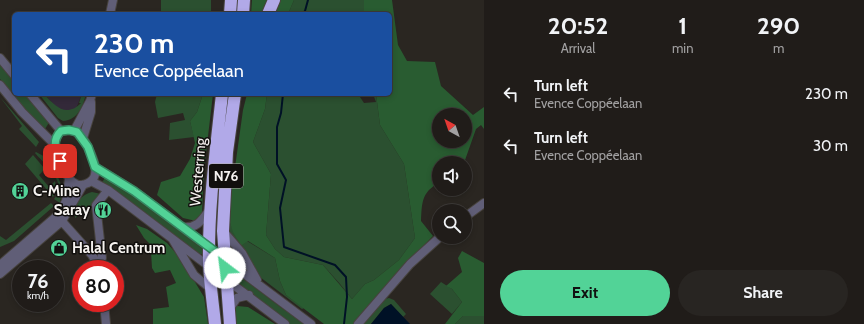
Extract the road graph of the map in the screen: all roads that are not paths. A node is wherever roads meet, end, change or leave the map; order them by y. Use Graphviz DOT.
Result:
graph roads {
  1 [pos="113,0"];
  2 [pos="231,0"];
  3 [pos="244,0"];
  4 [pos="274,0"];
  5 [pos="110,12"];
  6 [pos="230,12"];
  7 [pos="243,12"];
  8 [pos="269,12"];
  9 [pos="0,58"];
  10 [pos="12,73"];
  11 [pos="0,86"];
  12 [pos="32,96"];
  13 [pos="222,96"];
  14 [pos="91,98"];
  15 [pos="235,98"];
  16 [pos="61,131"];
  17 [pos="74,131"];
  18 [pos="83,138"];
  19 [pos="55,145"];
  20 [pos="95,167"];
  21 [pos="70,179"];
  22 [pos="91,181"];
  23 [pos="83,185"];
  24 [pos="108,190"];
  25 [pos="484,203"];
  26 [pos="210,208"];
  27 [pos="472,212"];
  28 [pos="59,219"];
  29 [pos="182,227"];
  30 [pos="223,231"];
  31 [pos="171,237"];
  32 [pos="432,244"];
  33 [pos="209,247"];
  34 [pos="224,258"];
  35 [pos="94,260"];
  36 [pos="101,260"];
  37 [pos="209,265"];
  38 [pos="0,266"];
  39 [pos="0,274"];
  40 [pos="226,277"];
  41 [pos="261,285"];
  42 [pos="211,289"];
  43 [pos="249,295"];
  44 [pos="229,311"];
  45 [pos="105,312"];
  46 [pos="106,324"];
  47 [pos="215,324"];
  48 [pos="230,324"];
  49 [pos="285,324"];
  50 [pos="311,324"];
  51 [pos="358,324"];
  1 -- 5 [label="street"];
  2 -- 6 [label="highway"];
  3 -- 7 [label="highway"];
  4 -- 8 [label="highway"];
  9 -- 10 [label="street"];
  11 -- 19 [label="street"];
  12 -- 16 [label="street"];
  13 -- 26 [label="highway, Westerring / N76"];
  14 -- 17 [label="street"];
  14 -- 18 [label="street"];
  15 -- 30 [label="highway, Westerring / N76"];
  16 -- 17 [label="street"];
  16 -- 19 [label="street"];
  17 -- 18 [label="street"];
  18 -- 20 [label="street"];
  19 -- 21 [label="street"];
  20 -- 22 [label="street"];
  20 -- 29 [label="street"];
  21 -- 23 [label="street"];
  21 -- 28 [label="street"];
  22 -- 23 [label="street"];
  22 -- 24 [label="street"];
  23 -- 28 [label="street"];
  24 -- 31 [label="street"];
  24 -- 36 [label="street"];
  25 -- 27 [label="street"];
  26 -- 29 [label="street"];
  26 -- 33 [label="highway, Westerring / N76"];
  28 -- 35 [label="street"];
  28 -- 38 [label="street"];
  28 -- 39 [label="street"];
  29 -- 33 [label="street"];
  30 -- 34 [label="highway, Westerring / N76"];
  30 -- 41 [label="street"];
  31 -- 37 [label="street"];
  31 -- 42 [label="street"];
  32 -- 51 [label="street"];
  33 -- 34 [label="street"];
  33 -- 37 [label="highway, Westerring / N76"];
  34 -- 40 [label="highway, Westerring / N76"];
  34 -- 41 [label="street"];
  37 -- 40 [label="street"];
  37 -- 42 [label="highway, Westerring / N76"];
  40 -- 43 [label="street"];
  40 -- 44 [label="highway, Westerring / N76"];
  41 -- 50 [label="street"];
  42 -- 47 [label="highway, Westerring / N76"];
  43 -- 44 [label="street"];
  43 -- 49 [label="street"];
  44 -- 48 [label="highway, Westerring / N76"];
  45 -- 46 [label="street"];
}
